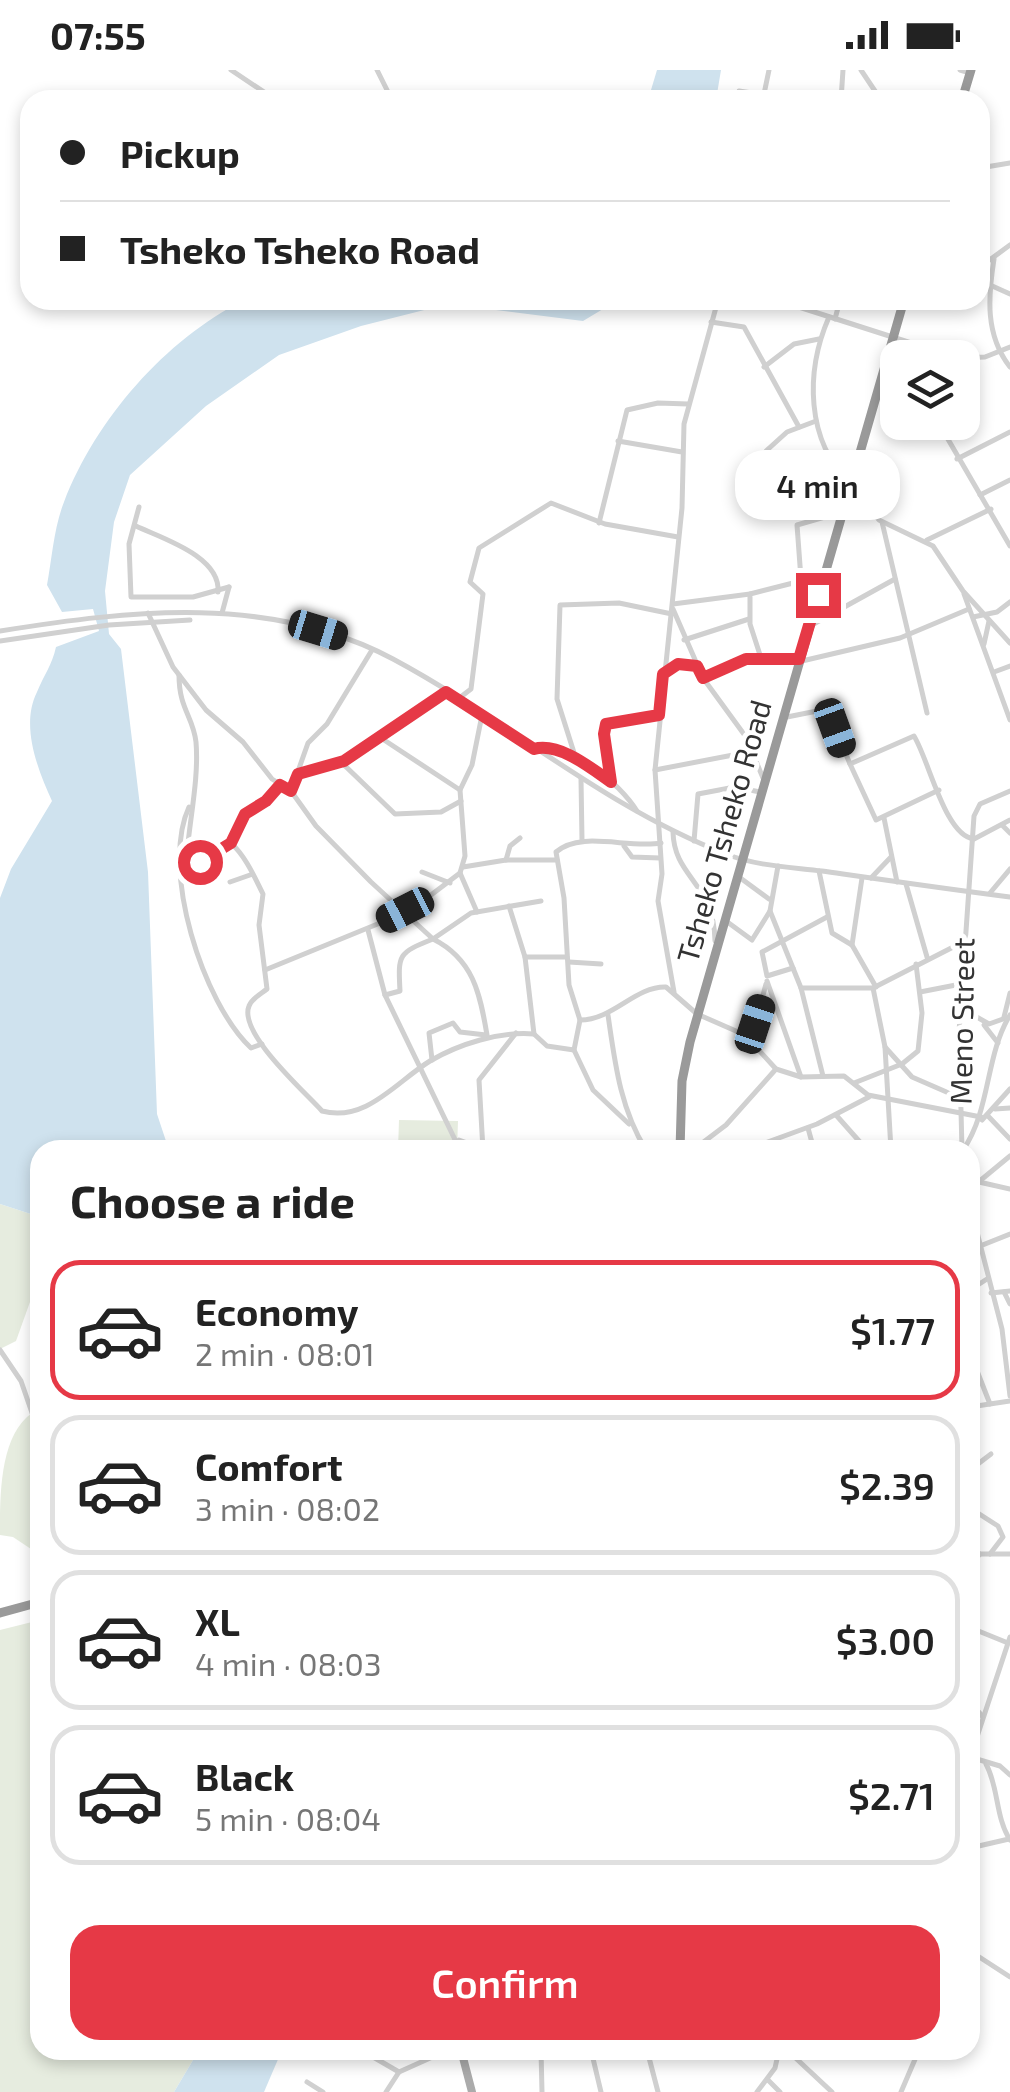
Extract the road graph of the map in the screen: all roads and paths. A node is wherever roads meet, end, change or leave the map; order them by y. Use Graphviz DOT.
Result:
graph roads {
  1 [pos="232,70"];
  2 [pos="261,90"];
  3 [pos="1010,245"];
  4 [pos="994,259"];
  5 [pos="990,261"];
  6 [pos="990,279"];
  7 [pos="715,310"];
  8 [pos="808,310"];
  9 [pos="836,310"];
  10 [pos="901,310"];
  11 [pos="989,310"];
  12 [pos="832,318"];
  13 [pos="711,322"];
  14 [pos="892,338"];
  15 [pos="819,339"];
  16 [pos="899,340"];
  17 [pos="1010,347"];
  18 [pos="999,352"];
  19 [pos="980,358"];
  20 [pos="764,367"];
  21 [pos="1010,367"];
  22 [pos="688,404"];
  23 [pos="816,421"];
  24 [pos="799,428"];
  25 [pos="1010,432"];
  26 [pos="947,440"];
  27 [pos="618,441"];
  28 [pos="682,452"];
  29 [pos="957,460"];
  30 [pos="785,473"];
  31 [pos="1010,480"];
  32 [pos="850,484"];
  33 [pos="980,495"];
  34 [pos="139,507"];
  35 [pos="991,509"];
  36 [pos="842,512"];
  37 [pos="599,522"];
  38 [pos="882,522"];
  39 [pos="134,525"];
  40 [pos="678,537"];
  41 [pos="927,540"];
  42 [pos="1010,546"];
  43 [pos="895,580"];
  44 [pos="802,581"];
  45 [pos="963,591"];
  46 [pos="218,592"];
  47 [pos="750,594"];
  48 [pos="1010,602"];
  49 [pos="673,604"];
  50 [pos="970,608"];
  51 [pos="148,613"];
  52 [pos="222,613"];
  53 [pos="672,614"];
  54 [pos="987,617"];
  55 [pos="973,618"];
  56 [pos="750,619"];
  57 [pos="190,620"];
  58 [pos="151,622"];
  59 [pos="809,622"];
  60 [pos="0,631"];
  61 [pos="909,635"];
  62 [pos="684,640"];
  63 [pos="0,641"];
  64 [pos="1010,644"];
  65 [pos="984,646"];
  66 [pos="372,650"];
  67 [pos="762,658"];
  68 [pos="798,660"];
  69 [pos="697,666"];
  70 [pos="1010,666"];
  71 [pos="993,673"];
  72 [pos="178,674"];
  73 [pos="663,674"];
  74 [pos="703,678"];
  75 [pos="446,692"];
  76 [pos="458,699"];
  77 [pos="927,714"];
  78 [pos="482,715"];
  79 [pos="659,715"];
  80 [pos="782,718"];
  81 [pos="1010,720"];
  82 [pos="378,736"];
  83 [pos="534,749"];
  84 [pos="754,751"];
  85 [pos="576,759"];
  86 [pos="341,762"];
  87 [pos="850,764"];
  88 [pos="655,770"];
  89 [pos="298,774"];
  90 [pos="581,779"];
  91 [pos="764,781"];
  92 [pos="611,782"];
  93 [pos="280,785"];
  94 [pos="460,790"];
  95 [pos="939,790"];
  96 [pos="291,791"];
  97 [pos="1010,791"];
  98 [pos="760,792"];
  99 [pos="461,801"];
  100 [pos="638,814"];
  101 [pos="884,818"];
  102 [pos="1010,820"];
  103 [pos="657,824"];
  104 [pos="1002,825"];
  105 [pos="674,832"];
  106 [pos="1010,834"];
  107 [pos="520,838"];
  108 [pos="582,840"];
  109 [pos="972,840"];
  110 [pos="694,841"];
  111 [pos="231,843"];
  112 [pos="661,843"];
  113 [pos="624,846"];
  114 [pos="184,850"];
  115 [pos="891,857"];
  116 [pos="662,858"];
  117 [pos="506,860"];
  118 [pos="557,860"];
  119 [pos="741,860"];
  120 [pos="778,866"];
  121 [pos="1010,869"];
  122 [pos="461,870"];
  123 [pos="819,871"];
  124 [pos="422,872"];
  125 [pos="250,875"];
  126 [pos="737,875"];
  127 [pos="862,877"];
  128 [pos="870,878"];
  129 [pos="230,882"];
  130 [pos="897,882"];
  131 [pos="450,883"];
  132 [pos="906,883"];
  133 [pos="966,891"];
  134 [pos="989,894"];
  135 [pos="1010,897"];
  136 [pos="769,899"];
  137 [pos="540,901"];
  138 [pos="510,906"];
  139 [pos="405,910"];
  140 [pos="477,912"];
  141 [pos="770,912"];
  142 [pos="827,917"];
  143 [pos="724,919"];
  144 [pos="367,928"];
  145 [pos="783,937"];
  146 [pos="433,938"];
  147 [pos="963,942"];
  148 [pos="852,945"];
  149 [pos="716,950"];
  150 [pos="525,957"];
  151 [pos="927,957"];
  152 [pos="568,960"];
  153 [pos="602,964"];
  154 [pos="916,964"];
  155 [pos="793,968"];
  156 [pos="264,970"];
  157 [pos="767,979"];
  158 [pos="961,984"];
  159 [pos="801,988"];
  160 [pos="874,988"];
  161 [pos="674,992"];
  162 [pos="920,992"];
  163 [pos="1010,993"];
  164 [pos="386,995"];
  165 [pos="961,1008"];
  166 [pos="697,1014"];
  167 [pos="608,1015"];
  168 [pos="1007,1017"];
  169 [pos="580,1020"];
  170 [pos="982,1022"];
  171 [pos="516,1033"];
  172 [pos="534,1034"];
  173 [pos="489,1036"];
  174 [pos="751,1040"];
  175 [pos="998,1043"];
  176 [pos="262,1044"];
  177 [pos="885,1047"];
  178 [pos="574,1050"];
  179 [pos="432,1060"];
  180 [pos="902,1064"];
  181 [pos="886,1068"];
  182 [pos="420,1069"];
  183 [pos="776,1069"];
  184 [pos="823,1076"];
  185 [pos="801,1077"];
  186 [pos="854,1083"];
  187 [pos="1010,1089"];
  188 [pos="872,1096"];
  189 [pos="958,1097"];
  190 [pos="888,1100"];
  191 [pos="1010,1108"];
  192 [pos="958,1112"];
  193 [pos="836,1114"];
  194 [pos="985,1116"];
  195 [pos="629,1124"];
  196 [pos="808,1128"];
  197 [pos="1010,1138"];
  198 [pos="458,1140"];
  199 [pos="482,1140"];
  200 [pos="639,1140"];
  201 [pos="680,1140"];
  202 [pos="706,1140"];
  203 [pos="774,1140"];
  204 [pos="811,1140"];
  205 [pos="858,1140"];
  206 [pos="890,1140"];
  207 [pos="961,1140"];
  208 [pos="969,1140"];
  209 [pos="1010,1156"];
  210 [pos="980,1181"];
  211 [pos="980,1182"];
  212 [pos="1010,1188"];
  213 [pos="1010,1234"];
  214 [pos="980,1246"];
  215 [pos="980,1254"];
  216 [pos="987,1279"];
  217 [pos="980,1284"];
  218 [pos="1007,1291"];
  219 [pos="992,1293"];
  220 [pos="1010,1304"];
  221 [pos="0,1350"];
  222 [pos="980,1378"];
  223 [pos="1010,1398"];
  224 [pos="990,1404"];
  225 [pos="980,1406"];
  226 [pos="30,1407"];
  227 [pos="990,1454"];
  228 [pos="980,1462"];
  229 [pos="980,1515"];
  230 [pos="980,1554"];
  231 [pos="990,1554"];
  232 [pos="1010,1554"];
  233 [pos="30,1605"];
  234 [pos="0,1614"];
  235 [pos="980,1631"];
  236 [pos="1009,1640"];
  237 [pos="980,1714"];
  238 [pos="983,1717"];
  239 [pos="980,1726"];
  240 [pos="980,1762"];
  241 [pos="986,1764"];
  242 [pos="1010,1776"];
  243 [pos="1010,1839"];
  244 [pos="980,1846"];
  245 [pos="980,1958"];
  246 [pos="1010,1977"];
  247 [pos="379,2060"];
  248 [pos="426,2060"];
  249 [pos="464,2060"];
  250 [pos="541,2060"];
  251 [pos="593,2060"];
  252 [pos="650,2060"];
  253 [pos="775,2060"];
  254 [pos="798,2060"];
  255 [pos="915,2060"];
  256 [pos="400,2072"];
  257 [pos="768,2080"];
  258 [pos="307,2082"];
  259 [pos="658,2091"];
  260 [pos="322,2092"];
  261 [pos="386,2092"];
  262 [pos="472,2092"];
  263 [pos="542,2092"];
  264 [pos="601,2092"];
  265 [pos="648,2092"];
  266 [pos="757,2092"];
  267 [pos="780,2092"];
  268 [pos="832,2092"];
  269 [pos="901,2092"];
  1 -- 2 [label="street"];
  3 -- 4 [label="street"];
  4 -- 5 [label="street"];
  4 -- 6 [label="street"];
  7 -- 13 [label="street"];
  8 -- 12 [label="street"];
  9 -- 12 [label="street"];
  10 -- 14 [label="highway, Tsheko Tsheko Road"];
  11 -- 18 [label="street"];
  12 -- 14 [label="street"];
  12 -- 15 [label="street"];
  13 -- 20 [label="street"];
  13 -- 22 [label="street"];
  14 -- 16 [label="street"];
  14 -- 32 [label="highway, Tsheko Tsheko Road"];
  15 -- 20 [label="street"];
  15 -- 23 [label="street"];
  17 -- 18 [label="street"];
  18 -- 19 [label="street"];
  18 -- 21 [label="street"];
  20 -- 24 [label="street"];
  22 -- 27 [label="street"];
  22 -- 28 [label="street"];
  23 -- 24 [label="street"];
  23 -- 32 [label="street"];
  24 -- 30 [label="street"];
  25 -- 29 [label="street"];
  26 -- 29 [label="street"];
  27 -- 28 [label="street"];
  27 -- 37 [label="street"];
  28 -- 40 [label="street"];
  29 -- 33 [label="street"];
  31 -- 33 [label="street"];
  32 -- 36 [label="highway, Tsheko Tsheko Road"];
  32 -- 38 [label="street"];
  33 -- 35 [label="street"];
  34 -- 39 [label="street"];
  35 -- 41 [label="street"];
  35 -- 42 [label="street"];
  36 -- 44 [label="street"];
  36 -- 59 [label="highway, Tsheko Tsheko Road"];
  37 -- 40 [label="street"];
  37 -- 76 [label="street"];
  38 -- 41 [label="street"];
  38 -- 43 [label="street"];
  39 -- 46 [label="street"];
  39 -- 46 [label="street"];
  40 -- 49 [label="street"];
  41 -- 45 [label="street"];
  43 -- 59 [label="street"];
  43 -- 61 [label="street"];
  44 -- 47 [label="street"];
  44 -- 59 [label="street"];
  45 -- 50 [label="street"];
  45 -- 54 [label="street"];
  46 -- 52 [label="street"];
  47 -- 49 [label="street"];
  47 -- 56 [label="street"];
  48 -- 54 [label="street"];
  49 -- 53 [label="street"];
  49 -- 62 [label="street"];
  50 -- 55 [label="street"];
  50 -- 61 [label="street"];
  51 -- 52 [label="street"];
  51 -- 58 [label="street"];
  51 -- 60 [label="street"];
  52 -- 66 [label="street"];
  53 -- 73 [label="street"];
  53 -- 85 [label="street"];
  54 -- 55 [label="street"];
  54 -- 64 [label="street"];
  54 -- 65 [label="street"];
  55 -- 65 [label="street"];
  56 -- 62 [label="street"];
  56 -- 67 [label="street"];
  57 -- 58 [label="street"];
  58 -- 63 [label="street"];
  58 -- 72 [label="street"];
  59 -- 68 [label="highway, Tsheko Tsheko Road"];
  61 -- 68 [label="street"];
  61 -- 77 [label="street"];
  62 -- 69 [label="street"];
  65 -- 71 [label="street"];
  66 -- 75 [label="street"];
  66 -- 89 [label="street"];
  67 -- 68 [label="street"];
  67 -- 74 [label="street"];
  68 -- 80 [label="highway, Tsheko Tsheko Road"];
  69 -- 73 [label="street"];
  69 -- 74 [label="street"];
  70 -- 71 [label="street"];
  71 -- 81 [label="street"];
  72 -- 93 [label="street"];
  72 -- 114 [label="street"];
  73 -- 79 [label="street"];
  74 -- 84 [label="street"];
  75 -- 76 [label="street"];
  75 -- 82 [label="street"];
  76 -- 78 [label="street"];
  78 -- 83 [label="street"];
  78 -- 94 [label="street"];
  79 -- 88 [label="street"];
  79 -- 92 [label="street"];
  80 -- 87 [label="street"];
  80 -- 91 [label="highway, Tsheko Tsheko Road"];
  82 -- 86 [label="street"];
  82 -- 94 [label="street"];
  83 -- 85 [label="street"];
  83 -- 90 [label="street"];
  84 -- 88 [label="street"];
  84 -- 91 [label="street"];
  85 -- 92 [label="street"];
  86 -- 89 [label="street"];
  86 -- 99 [label="street"];
  87 -- 95 [label="street"];
  87 -- 101 [label="street"];
  88 -- 103 [label="street"];
  89 -- 96 [label="street"];
  90 -- 100 [label="street"];
  90 -- 108 [label="street"];
  91 -- 98 [label="highway, Tsheko Tsheko Road"];
  92 -- 100 [label="street"];
  93 -- 96 [label="street"];
  93 -- 111 [label="street"];
  94 -- 99 [label="street"];
  95 -- 101 [label="street"];
  95 -- 109 [label="street"];
  96 -- 139 [label="street"];
  97 -- 109 [label="street, Meno Street"];
  98 -- 110 [label="street"];
  98 -- 119 [label="highway, Tsheko Tsheko Road"];
  99 -- 122 [label="street"];
  100 -- 103 [label="street"];
  101 -- 115 [label="street"];
  102 -- 104 [label="street"];
  103 -- 105 [label="street"];
  103 -- 112 [label="street"];
  104 -- 106 [label="street"];
  104 -- 109 [label="street"];
  105 -- 110 [label="street"];
  105 -- 149 [label="street"];
  107 -- 117 [label="street"];
  108 -- 113 [label="street"];
  108 -- 118 [label="street"];
  109 -- 133 [label="street, Meno Street"];
  110 -- 119 [label="street"];
  111 -- 114 [label="street"];
  111 -- 125 [label="street"];
  112 -- 113 [label="street"];
  112 -- 116 [label="street"];
  113 -- 116 [label="street"];
  114 -- 176 [label="street"];
  115 -- 128 [label="street"];
  115 -- 130 [label="street"];
  116 -- 161 [label="street"];
  117 -- 118 [label="street"];
  117 -- 122 [label="street"];
  118 -- 152 [label="street"];
  119 -- 120 [label="street"];
  119 -- 126 [label="highway, Tsheko Tsheko Road"];
  120 -- 123 [label="street"];
  120 -- 136 [label="street"];
  121 -- 134 [label="street"];
  122 -- 131 [label="street"];
  122 -- 140 [label="street"];
  123 -- 127 [label="street"];
  123 -- 142 [label="street"];
  124 -- 131 [label="street"];
  125 -- 129 [label="street"];
  125 -- 156 [label="street"];
  126 -- 136 [label="street"];
  126 -- 143 [label="highway, Tsheko Tsheko Road"];
  127 -- 128 [label="street"];
  127 -- 148 [label="street"];
  128 -- 130 [label="street"];
  130 -- 132 [label="street"];
  131 -- 139 [label="street"];
  132 -- 133 [label="street"];
  132 -- 151 [label="street"];
  133 -- 134 [label="street"];
  133 -- 147 [label="street, Meno Street"];
  134 -- 135 [label="street"];
  136 -- 141 [label="street"];
  137 -- 138 [label="street"];
  138 -- 140 [label="street"];
  138 -- 150 [label="street"];
  139 -- 144 [label="street"];
  139 -- 146 [label="street"];
  140 -- 146 [label="street"];
  141 -- 143 [label="street"];
  141 -- 145 [label="street"];
  142 -- 145 [label="street"];
  142 -- 148 [label="street"];
  143 -- 149 [label="highway, Tsheko Tsheko Road"];
  144 -- 156 [label="street"];
  144 -- 164 [label="street"];
  145 -- 155 [label="street"];
  145 -- 157 [label="street"];
  146 -- 164 [label="street"];
  146 -- 173 [label="street"];
  147 -- 151 [label="street"];
  147 -- 158 [label="street, Meno Street"];
  148 -- 160 [label="street"];
  149 -- 166 [label="highway, Tsheko Tsheko Road"];
  150 -- 152 [label="street"];
  150 -- 172 [label="street"];
  151 -- 154 [label="street"];
  152 -- 153 [label="street"];
  152 -- 169 [label="street"];
  154 -- 160 [label="street"];
  154 -- 162 [label="street"];
  155 -- 157 [label="street"];
  155 -- 159 [label="street"];
  156 -- 176 [label="street"];
  157 -- 174 [label="street"];
  157 -- 185 [label="street"];
  158 -- 162 [label="street"];
  158 -- 165 [label="street, Meno Street"];
  159 -- 160 [label="street"];
  159 -- 184 [label="street"];
  160 -- 177 [label="street"];
  161 -- 166 [label="street"];
  161 -- 167 [label="street"];
  162 -- 180 [label="street"];
  163 -- 168 [label="street"];
  164 -- 182 [label="street"];
  165 -- 170 [label="street"];
  165 -- 189 [label="street, Meno Street"];
  166 -- 174 [label="street"];
  166 -- 201 [label="highway, Tsheko Tsheko Road"];
  167 -- 169 [label="street"];
  167 -- 195 [label="street"];
  168 -- 170 [label="street"];
  168 -- 175 [label="street"];
  169 -- 178 [label="street"];
  170 -- 175 [label="street"];
  171 -- 172 [label="street"];
  171 -- 173 [label="street"];
  171 -- 199 [label="street"];
  172 -- 178 [label="street"];
  173 -- 179 [label="street"];
  173 -- 179 [label="street"];
  174 -- 183 [label="street"];
  175 -- 194 [label="street"];
  176 -- 182 [label="street"];
  177 -- 180 [label="street"];
  177 -- 181 [label="street"];
  178 -- 195 [label="street"];
  179 -- 182 [label="street"];
  180 -- 181 [label="street"];
  180 -- 189 [label="street"];
  181 -- 186 [label="street"];
  181 -- 190 [label="street"];
  182 -- 198 [label="street"];
  183 -- 185 [label="street"];
  183 -- 202 [label="street"];
  184 -- 185 [label="street"];
  184 -- 186 [label="street"];
  186 -- 188 [label="street"];
  187 -- 194 [label="street"];
  188 -- 190 [label="street"];
  188 -- 193 [label="street"];
  189 -- 192 [label="street, Meno Street"];
  190 -- 192 [label="street"];
  190 -- 206 [label="street"];
  191 -- 194 [label="street"];
  192 -- 194 [label="street"];
  192 -- 207 [label="street, Meno Street"];
  193 -- 196 [label="street"];
  193 -- 205 [label="street"];
  194 -- 197 [label="street"];
  194 -- 208 [label="street"];
  195 -- 200 [label="street"];
  196 -- 203 [label="street"];
  196 -- 204 [label="street"];
  209 -- 210 [label="street"];
  211 -- 212 [label="street"];
  213 -- 214 [label="street"];
  215 -- 216 [label="street"];
  216 -- 217 [label="street"];
  216 -- 219 [label="street"];
  218 -- 219 [label="street"];
  218 -- 220 [label="street"];
  219 -- 223 [label="street"];
  221 -- 226 [label="street"];
  222 -- 224 [label="street"];
  223 -- 224 [label="street"];
  224 -- 225 [label="street"];
  227 -- 228 [label="street"];
  229 -- 231 [label="street"];
  230 -- 231 [label="street"];
  231 -- 232 [label="street"];
  233 -- 234 [label="highway"];
  235 -- 236 [label="street"];
  236 -- 238 [label="street"];
  237 -- 238 [label="street"];
  238 -- 239 [label="street"];
  240 -- 241 [label="street"];
  241 -- 242 [label="street"];
  241 -- 243 [label="street"];
  243 -- 244 [label="street"];
  245 -- 246 [label="street"];
  247 -- 256 [label="street"];
  248 -- 256 [label="street"];
  249 -- 262 [label="main road"];
  250 -- 263 [label="street"];
  251 -- 264 [label="street"];
  252 -- 259 [label="street"];
  253 -- 257 [label="street"];
  254 -- 268 [label="street"];
  255 -- 269 [label="street"];
  256 -- 261 [label="street"];
  257 -- 266 [label="street"];
  257 -- 267 [label="street"];
  258 -- 260 [label="street"];
  259 -- 265 [label="street"];
}
